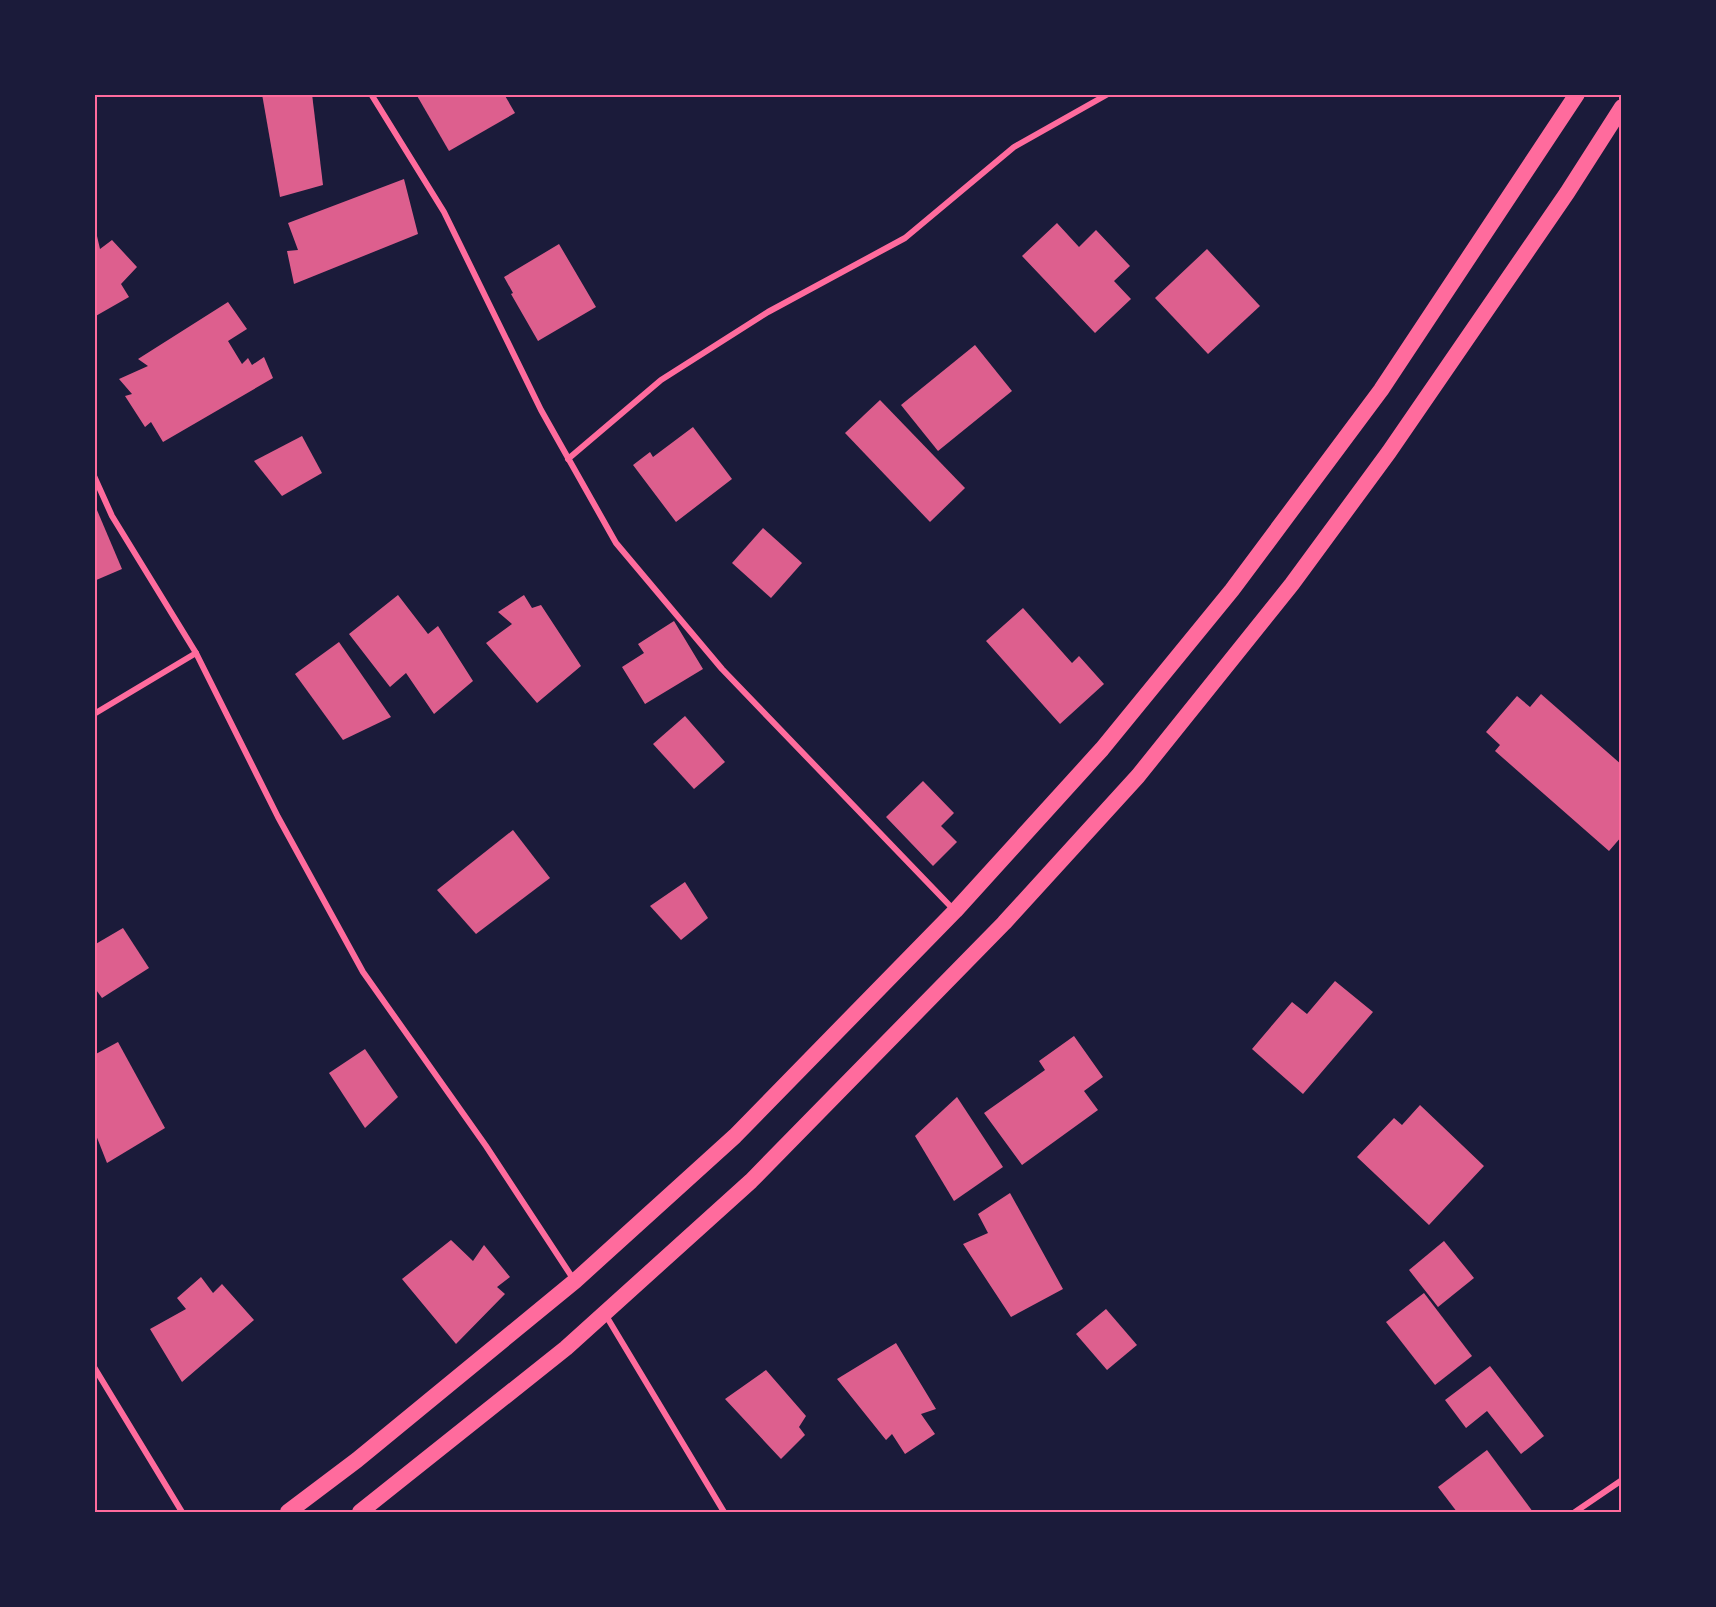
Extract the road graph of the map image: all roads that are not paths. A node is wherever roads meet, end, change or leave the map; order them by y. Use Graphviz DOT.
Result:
graph roads {
  1 [pos="371,94"];
  2 [pos="1108,94"];
  3 [pos="1577,94"];
  4 [pos="1622,107"];
  5 [pos="568,459"];
  6 [pos="94,476"];
  7 [pos="196,653"];
  8 [pos="94,714"];
  9 [pos="955,910"];
  10 [pos="575,1281"];
  11 [pos="604,1314"];
  12 [pos="94,1367"];
  13 [pos="1622,1480"];
  14 [pos="182,1512"];
  15 [pos="288,1512"];
  16 [pos="360,1512"];
  17 [pos="724,1512"];
  18 [pos="1575,1512"];
  1 -- 5 [label="street"];
  2 -- 5 [label="street"];
  3 -- 9 [label="highway"];
  4 -- 11 [label="highway"];
  5 -- 9 [label="street"];
  6 -- 7 [label="street"];
  7 -- 8 [label="street"];
  7 -- 10 [label="street"];
  9 -- 10 [label="highway"];
  10 -- 15 [label="highway"];
  11 -- 16 [label="highway"];
  11 -- 17 [label="street"];
  12 -- 14 [label="street"];
  13 -- 18 [label="street"];
}
